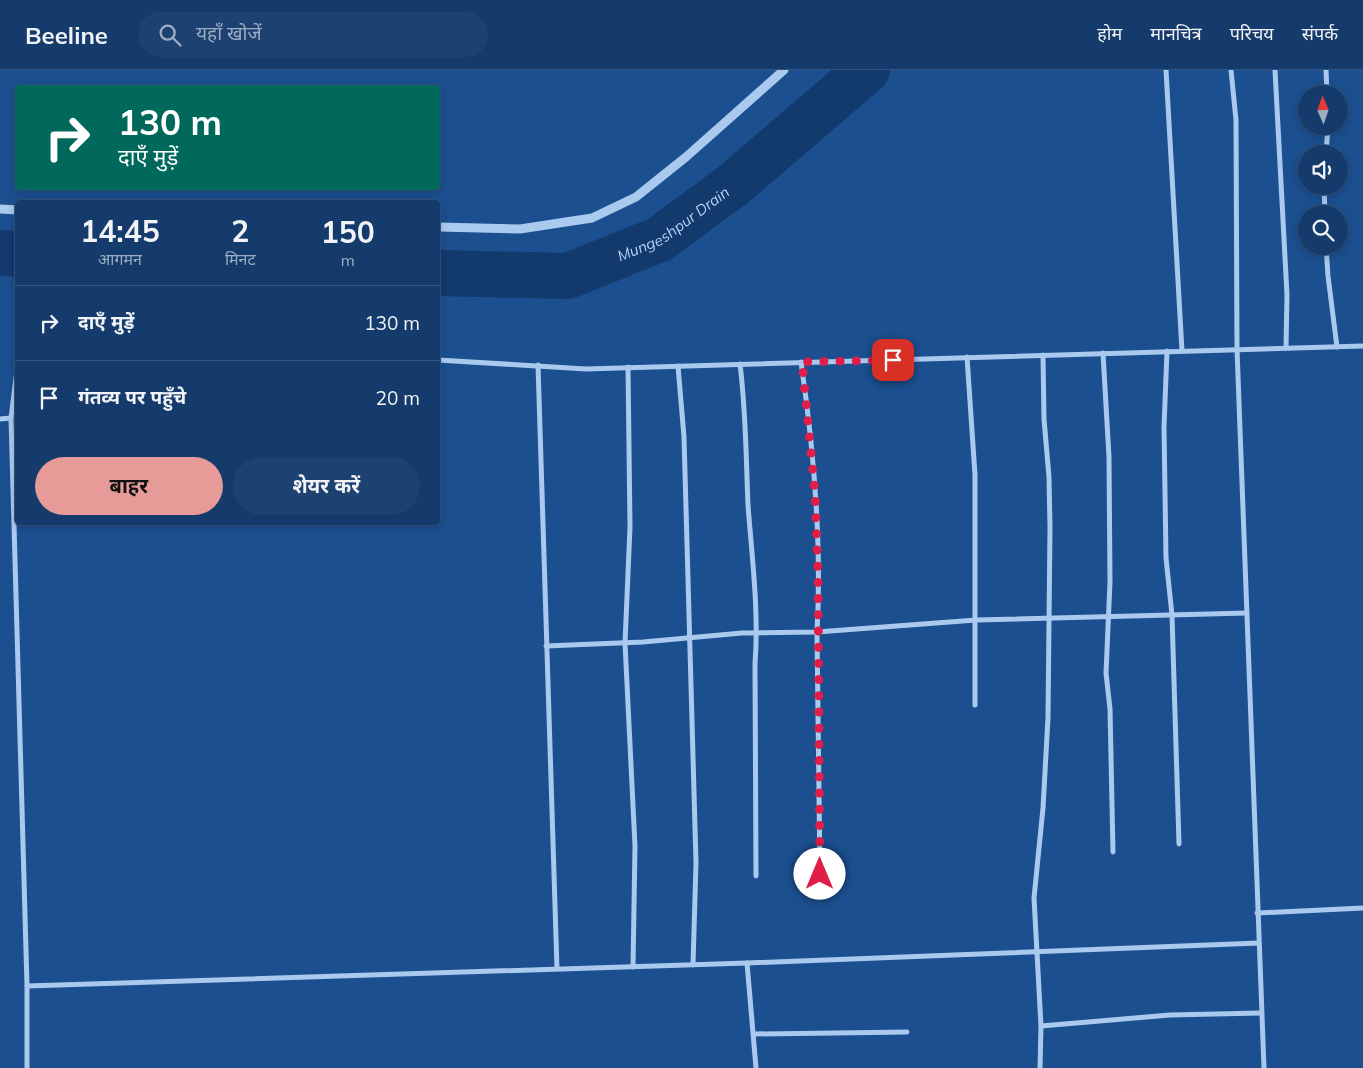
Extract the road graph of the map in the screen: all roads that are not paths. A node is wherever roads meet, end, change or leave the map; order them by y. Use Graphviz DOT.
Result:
graph roads {
  1 [pos="784,70"];
  2 [pos="1166,70"];
  3 [pos="1231,70"];
  4 [pos="1275,70"];
  5 [pos="1326,70"];
  6 [pos="1327,85"];
  7 [pos="0,209"];
  8 [pos="15,210"];
  9 [pos="440,227"];
  10 [pos="1327,255"];
  11 [pos="1363,346"];
  12 [pos="1337,347"];
  13 [pos="1286,348"];
  14 [pos="1237,349"];
  15 [pos="1167,351"];
  16 [pos="1182,351"];
  17 [pos="1103,353"];
  18 [pos="1043,355"];
  19 [pos="967,358"];
  20 [pos="440,360"];
  21 [pos="802,362"];
  22 [pos="740,364"];
  23 [pos="538,365"];
  24 [pos="678,366"];
  25 [pos="628,367"];
  26 [pos="15,386"];
  27 [pos="0,418"];
  28 [pos="11,418"];
  29 [pos="1247,613"];
  30 [pos="1172,615"];
  31 [pos="1108,617"];
  32 [pos="1049,618"];
  33 [pos="976,620"];
  34 [pos="817,632"];
  35 [pos="758,633"];
  36 [pos="690,638"];
  37 [pos="625,643"];
  38 [pos="546,646"];
  39 [pos="975,705"];
  40 [pos="1179,844"];
  41 [pos="1113,852"];
  42 [pos="820,874"];
  43 [pos="756,876"];
  44 [pos="1363,908"];
  45 [pos="1258,913"];
  46 [pos="1258,943"];
  47 [pos="1038,951"];
  48 [pos="747,963"];
  49 [pos="693,965"];
  50 [pos="633,967"];
  51 [pos="557,969"];
  52 [pos="27,986"];
  53 [pos="1261,1013"];
  54 [pos="1041,1026"];
  55 [pos="907,1032"];
  56 [pos="754,1034"];
  57 [pos="27,1068"];
  58 [pos="756,1068"];
  59 [pos="1040,1068"];
  60 [pos="1264,1068"];
  1 -- 9 [label="street"];
  2 -- 16 [label="street"];
  3 -- 14 [label="street"];
  4 -- 13 [label="street"];
  5 -- 6 [label="street"];
  7 -- 8 [label="street"];
  10 -- 12 [label="street"];
  11 -- 12 [label="street"];
  12 -- 13 [label="street"];
  13 -- 14 [label="street"];
  14 -- 16 [label="street"];
  14 -- 29 [label="street"];
  15 -- 16 [label="street"];
  15 -- 17 [label="street"];
  15 -- 30 [label="street"];
  17 -- 18 [label="street"];
  17 -- 31 [label="street"];
  18 -- 19 [label="street"];
  18 -- 32 [label="street"];
  19 -- 21 [label="street"];
  19 -- 33 [label="street"];
  20 -- 23 [label="street"];
  21 -- 22 [label="street"];
  21 -- 34 [label="street"];
  22 -- 24 [label="street"];
  22 -- 35 [label="street"];
  23 -- 25 [label="street"];
  23 -- 38 [label="street"];
  24 -- 25 [label="street"];
  24 -- 36 [label="street"];
  25 -- 37 [label="street"];
  26 -- 28 [label="street"];
  27 -- 28 [label="street"];
  28 -- 52 [label="street"];
  29 -- 30 [label="street"];
  29 -- 45 [label="street"];
  30 -- 31 [label="street"];
  30 -- 40 [label="street"];
  31 -- 32 [label="street"];
  31 -- 41 [label="street"];
  32 -- 33 [label="street"];
  32 -- 47 [label="street"];
  33 -- 34 [label="street"];
  33 -- 39 [label="street"];
  34 -- 35 [label="street"];
  34 -- 42 [label="street"];
  35 -- 36 [label="street"];
  35 -- 43 [label="street"];
  36 -- 37 [label="street"];
  36 -- 49 [label="street"];
  37 -- 38 [label="street"];
  37 -- 50 [label="street"];
  38 -- 51 [label="street"];
  44 -- 45 [label="street"];
  45 -- 46 [label="street"];
  46 -- 47 [label="street"];
  46 -- 53 [label="street"];
  47 -- 48 [label="street"];
  47 -- 54 [label="street"];
  48 -- 49 [label="street"];
  48 -- 56 [label="street"];
  49 -- 50 [label="street"];
  50 -- 51 [label="street"];
  51 -- 52 [label="street"];
  52 -- 57 [label="street"];
  53 -- 54 [label="street"];
  53 -- 60 [label="street"];
  54 -- 59 [label="street"];
  55 -- 56 [label="street"];
  56 -- 58 [label="street"];
}
